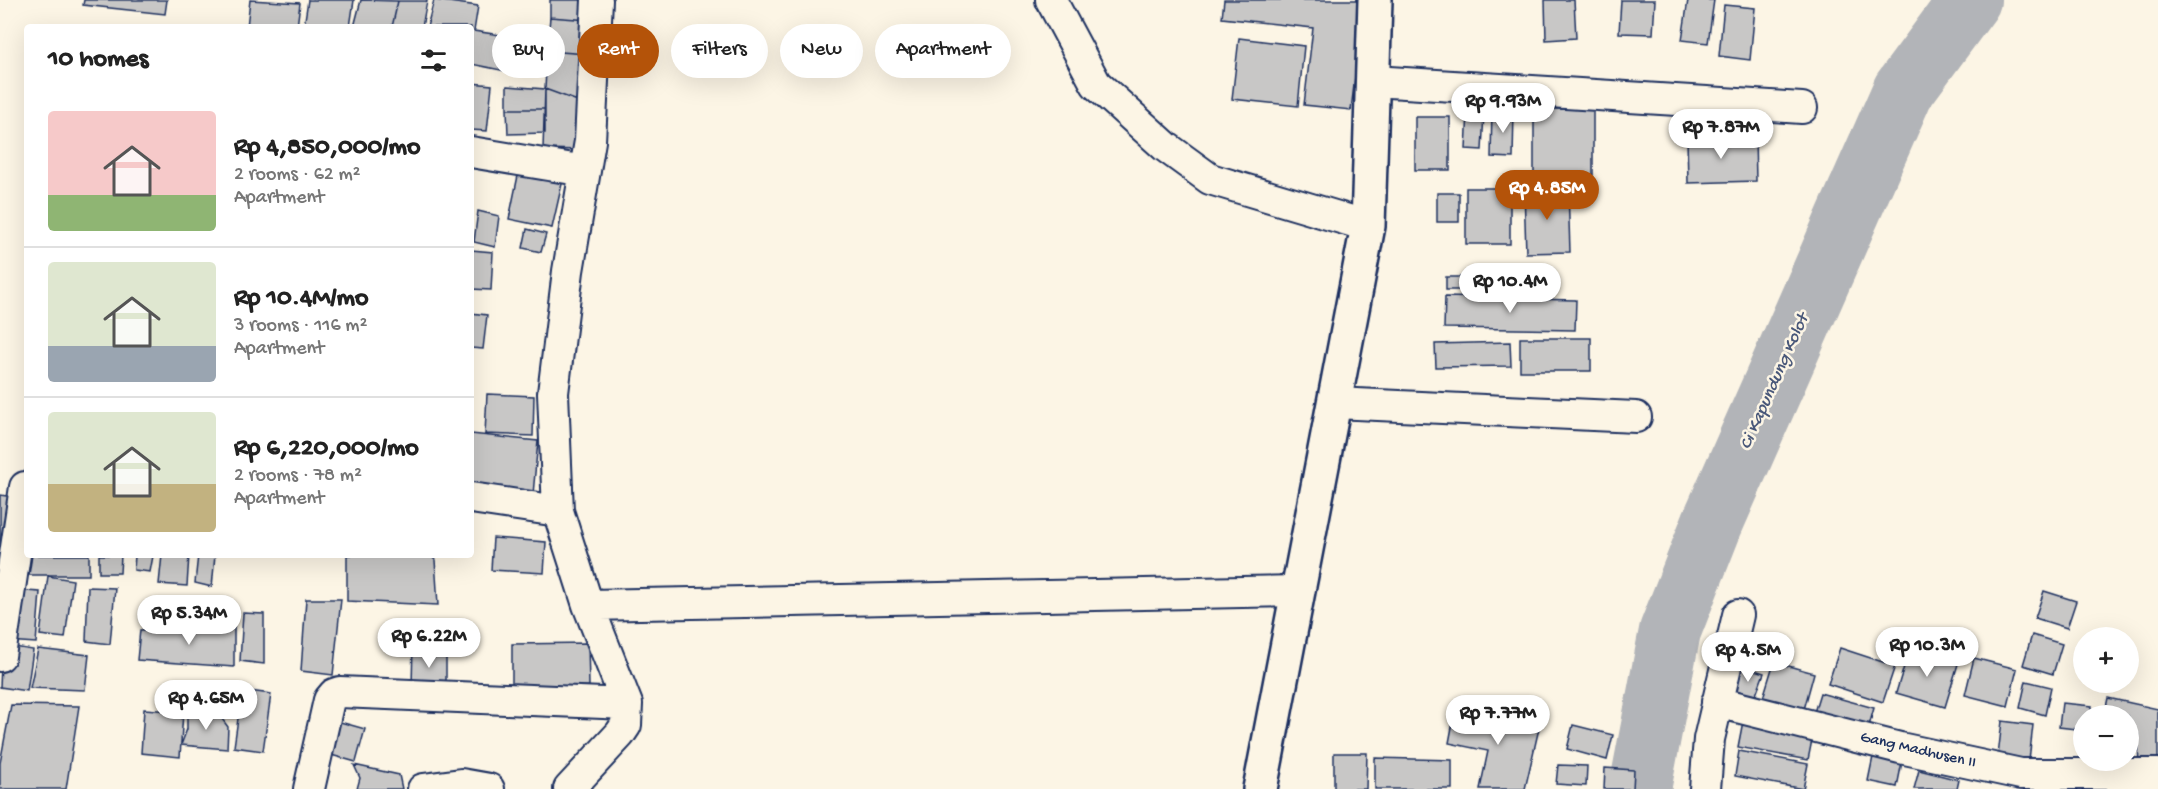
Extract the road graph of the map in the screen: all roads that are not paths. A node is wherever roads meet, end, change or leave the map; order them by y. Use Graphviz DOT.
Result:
graph roads {
  1 [pos="597,0"];
  2 [pos="1051,0"];
  3 [pos="1375,0"];
  4 [pos="1373,81"];
  5 [pos="1802,108"];
  6 [pos="474,152"];
  7 [pos="585,171"];
  8 [pos="1368,226"];
  9 [pos="1335,403"];
  10 [pos="1636,417"];
  11 [pos="17,485"];
  12 [pos="474,498"];
  13 [pos="558,511"];
  14 [pos="1296,591"];
  15 [pos="588,605"];
  16 [pos="1738,615"];
  17 [pos="0,656"];
  18 [pos="1717,702"];
  19 [pos="627,704"];
  20 [pos="2158,774"];
  21 [pos="2021,781"];
  22 [pos="309,789"];
  23 [pos="423,789"];
  24 [pos="489,789"];
  25 [pos="569,789"];
  26 [pos="1260,789"];
  27 [pos="1705,789"];
  1 -- 7 [label="street"];
  2 -- 8 [label="street"];
  3 -- 4 [label="street"];
  4 -- 5 [label="street"];
  4 -- 8 [label="street"];
  6 -- 7 [label="street"];
  7 -- 13 [label="street"];
  8 -- 9 [label="street"];
  9 -- 10 [label="street"];
  9 -- 14 [label="street"];
  11 -- 17 [label="street"];
  12 -- 13 [label="street"];
  13 -- 15 [label="street"];
  14 -- 15 [label="street"];
  14 -- 26 [label="street"];
  15 -- 19 [label="street"];
  16 -- 18 [label="street"];
  18 -- 21 [label="street, Gang Madhusen II"];
  18 -- 27 [label="street"];
  19 -- 22 [label="street"];
  19 -- 25 [label="street"];
  20 -- 21 [label="street, Gang Madhusen II"];
  23 -- 24 [label="street"];
}
